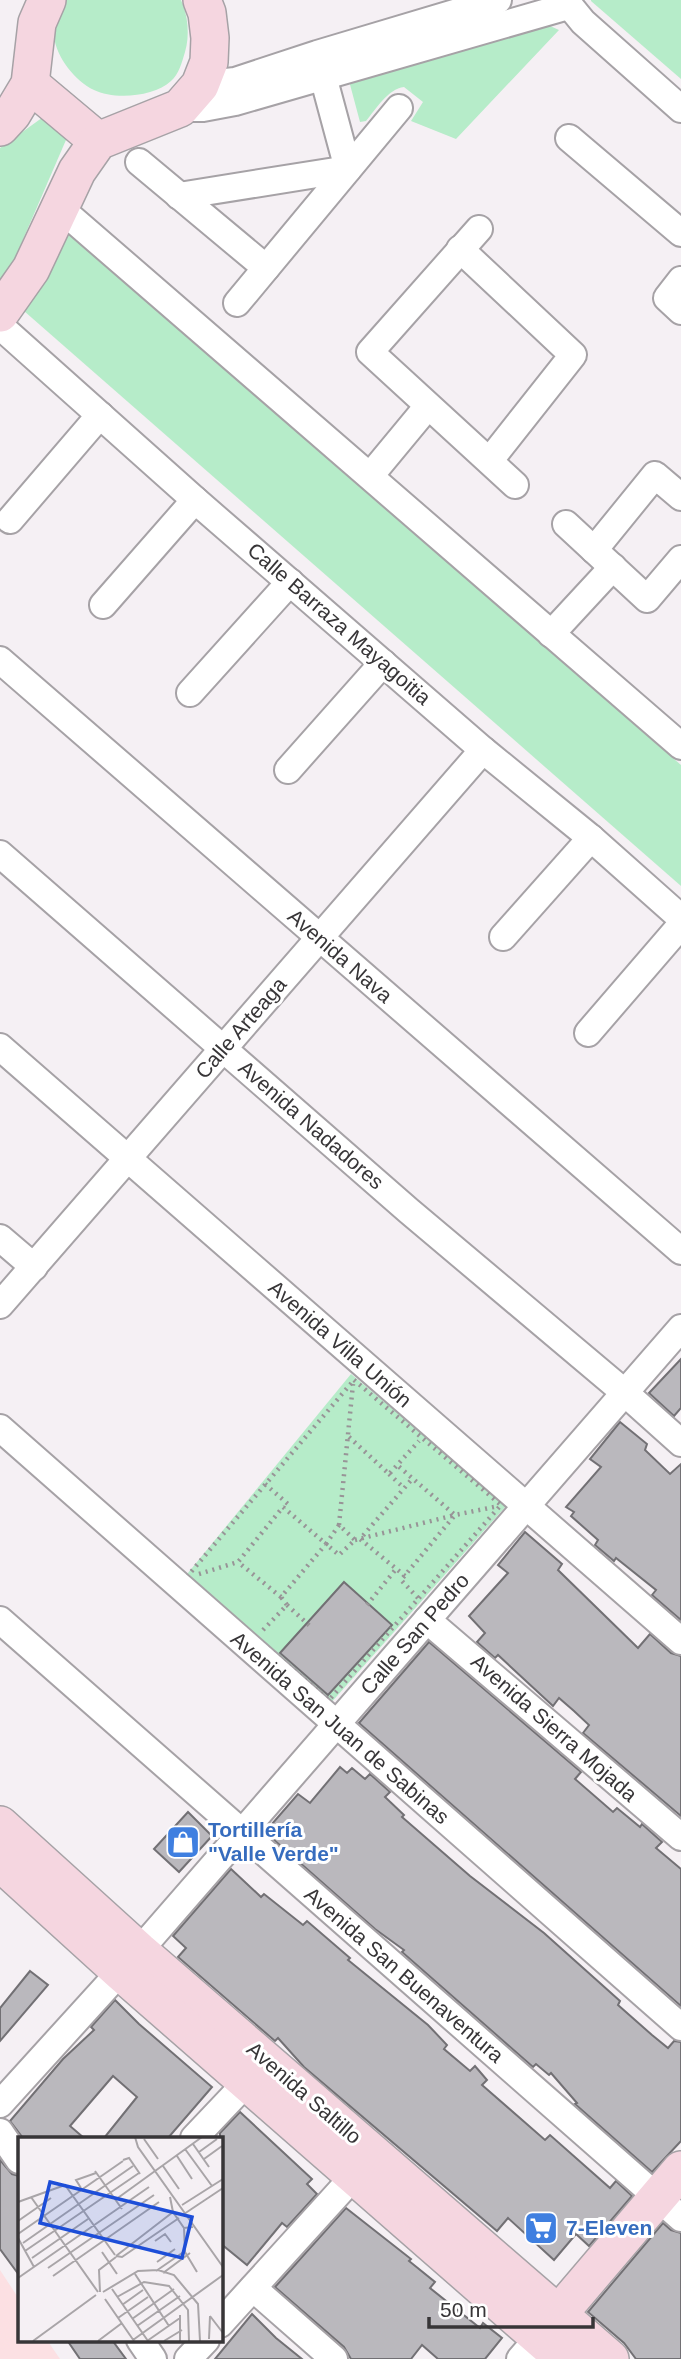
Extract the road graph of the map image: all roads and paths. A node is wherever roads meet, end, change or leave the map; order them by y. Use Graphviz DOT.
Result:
graph roads {
  1 [pos="47,0"];
  2 [pos="202,0"];
  3 [pos="498,0"];
  4 [pos="567,2"];
  5 [pos="323,76"];
  6 [pos="30,84"];
  7 [pos="190,97"];
  8 [pos="399,108"];
  9 [pos="681,109"];
  10 [pos="0,127"];
  11 [pos="569,138"];
  12 [pos="98,141"];
  13 [pos="139,162"];
  14 [pos="348,169"];
  15 [pos="179,196"];
  16 [pos="61,209"];
  17 [pos="678,224"];
  18 [pos="479,229"];
  19 [pos="460,249"];
  20 [pos="266,268"];
  21 [pos="681,280"];
  22 [pos="237,303"];
  23 [pos="681,311"];
  24 [pos="0,313"];
  25 [pos="0,326"];
  26 [pos="428,406"];
  27 [pos="100,415"];
  28 [pos="489,460"];
  29 [pos="370,476"];
  30 [pos="515,485"];
  31 [pos="681,497"];
  32 [pos="195,500"];
  33 [pos="10,520"];
  34 [pos="566,524"];
  35 [pos="603,559"];
  36 [pos="681,559"];
  37 [pos="290,582"];
  38 [pos="103,605"];
  39 [pos="551,634"];
  40 [pos="0,660"];
  41 [pos="383,663"];
  42 [pos="190,693"];
  43 [pos="681,746"];
  44 [pos="483,750"];
  45 [pos="288,770"];
  46 [pos="591,838"];
  47 [pos="0,854"];
  48 [pos="681,918"];
  49 [pos="681,925"];
  50 [pos="503,937"];
  51 [pos="319,938"];
  52 [pos="588,1033"];
  53 [pos="0,1047"];
  54 [pos="223,1049"];
  55 [pos="128,1158"];
  56 [pos="0,1238"];
  57 [pos="681,1251"];
  58 [pos="34,1267"];
  59 [pos="0,1306"];
  60 [pos="681,1328"];
  61 [pos="354,1380"];
  62 [pos="624,1392"];
  63 [pos="0,1428"];
  64 [pos="348,1437"];
  65 [pos="422,1437"];
  66 [pos="681,1443"];
  67 [pos="397,1465"];
  68 [pos="389,1475"];
  69 [pos="413,1478"];
  70 [pos="265,1484"];
  71 [pos="404,1489"];
  72 [pos="513,1506"];
  73 [pos="284,1507"];
  74 [pos="455,1514"];
  75 [pos="339,1525"];
  76 [pos="358,1539"];
  77 [pos="326,1544"];
  78 [pos="238,1562"];
  79 [pos="396,1569"];
  80 [pos="405,1576"];
  81 [pos="185,1579"];
  82 [pos="281,1597"];
  83 [pos="287,1605"];
  84 [pos="367,1605"];
  85 [pos="423,1609"];
  86 [pos="0,1620"];
  87 [pos="312,1628"];
  88 [pos="255,1638"];
  89 [pos="681,1642"];
  90 [pos="337,1724"];
  91 [pos="0,1825"];
  92 [pos="242,1833"];
  93 [pos="681,1837"];
  94 [pos="0,1862"];
  95 [pos="130,1962"];
  96 [pos="681,2027"];
  97 [pos="248,2081"];
  98 [pos="0,2105"];
  99 [pos="0,2132"];
  100 [pos="195,2137"];
  101 [pos="18,2159"];
  102 [pos="681,2170"];
  103 [pos="355,2175"];
  104 [pos="669,2208"];
  105 [pos="253,2288"];
  106 [pos="222,2322"];
  107 [pos="141,2342"];
  108 [pos="204,2342"];
  109 [pos="545,2342"];
  110 [pos="153,2359"];
  111 [pos="188,2359"];
  112 [pos="334,2359"];
  113 [pos="610,2359"];
  1 -- 6 [label="street"];
  2 -- 7 [label="street"];
  3 -- 7 [label="street"];
  4 -- 5 [label="street"];
  4 -- 9 [label="street"];
  5 -- 7 [label="street"];
  5 -- 14 [label="street"];
  6 -- 10 [label="street"];
  6 -- 12 [label="street"];
  7 -- 12 [label="street"];
  8 -- 14 [label="street"];
  11 -- 17 [label="street"];
  12 -- 16 [label="street"];
  13 -- 15 [label="street"];
  14 -- 15 [label="street"];
  14 -- 20 [label="street"];
  15 -- 20 [label="street"];
  16 -- 24 [label="street"];
  16 -- 29 [label="street"];
  18 -- 19 [label="street"];
  19 -- 26 [label="street"];
  19 -- 28 [label="street"];
  20 -- 22 [label="street"];
  21 -- 23 [label="street"];
  25 -- 27 [label="street, Calle Barraza Mayagoitia"];
  26 -- 28 [label="street"];
  26 -- 29 [label="street"];
  27 -- 32 [label="street, Calle Barraza Mayagoitia"];
  27 -- 33 [label="street"];
  28 -- 30 [label="street"];
  29 -- 39 [label="street"];
  31 -- 35 [label="street"];
  32 -- 37 [label="street, Calle Barraza Mayagoitia"];
  32 -- 38 [label="street"];
  34 -- 35 [label="street"];
  35 -- 36 [label="street"];
  35 -- 39 [label="street"];
  37 -- 41 [label="street, Calle Barraza Mayagoitia"];
  37 -- 42 [label="street"];
  39 -- 43 [label="street"];
  40 -- 51 [label="street, Avenida Nava"];
  41 -- 44 [label="street, Calle Barraza Mayagoitia"];
  41 -- 45 [label="street"];
  44 -- 46 [label="street, Calle Barraza Mayagoitia"];
  44 -- 51 [label="street, Calle Arteaga"];
  46 -- 48 [label="street, Calle Barraza Mayagoitia"];
  46 -- 50 [label="street"];
  47 -- 54 [label="street, Avenida Nadadores"];
  49 -- 52 [label="street"];
  51 -- 54 [label="street, Calle Arteaga"];
  51 -- 57 [label="street, Avenida Nava"];
  53 -- 55 [label="street, Avenida Villa Unión"];
  54 -- 55 [label="street, Calle Arteaga"];
  54 -- 62 [label="street, Avenida Nadadores"];
  55 -- 58 [label="street, Calle Arteaga"];
  55 -- 72 [label="street, Avenida Villa Unión"];
  56 -- 58 [label="street"];
  58 -- 59 [label="street, Calle Arteaga"];
  60 -- 62 [label="street, Calle San Pedro"];
  61 -- 64 [label="path"];
  61 -- 65 [label="path"];
  61 -- 70 [label="path"];
  62 -- 66 [label="street, Avenida Nadadores"];
  62 -- 72 [label="street, Calle San Pedro"];
  63 -- 90 [label="street, Avenida San Juan de Sabinas"];
  64 -- 68 [label="path"];
  64 -- 75 [label="path"];
  65 -- 67 [label="path"];
  65 -- 72 [label="path"];
  67 -- 68 [label="path"];
  67 -- 69 [label="path"];
  68 -- 71 [label="path"];
  69 -- 71 [label="path"];
  69 -- 74 [label="path"];
  70 -- 73 [label="path"];
  70 -- 81 [label="path"];
  71 -- 76 [label="path"];
  72 -- 74 [label="path"];
  72 -- 85 [label="street, Calle San Pedro"];
  72 -- 85 [label="path"];
  72 -- 89 [label="street, Avenida Villa Unión"];
  73 -- 77 [label="path"];
  73 -- 78 [label="path"];
  74 -- 76 [label="path"];
  74 -- 80 [label="path"];
  75 -- 76 [label="path"];
  75 -- 77 [label="path"];
  76 -- 77 [label="path"];
  76 -- 79 [label="path"];
  77 -- 82 [label="path"];
  78 -- 81 [label="path"];
  78 -- 82 [label="path"];
  79 -- 80 [label="path"];
  79 -- 84 [label="path"];
  80 -- 85 [label="path"];
  81 -- 88 [label="path"];
  82 -- 83 [label="path"];
  83 -- 87 [label="path"];
  83 -- 88 [label="path"];
  85 -- 88 [label="path"];
  85 -- 90 [label="street, Calle San Pedro"];
  85 -- 93 [label="street, Avenida Sierra Mojada"];
  86 -- 92 [label="street, Avenida San Buenaventura"];
  90 -- 92 [label="street, Calle San Pedro"];
  90 -- 96 [label="street, Avenida San Juan de Sabinas"];
  91 -- 95 [label="street, Avenida Saltillo"];
  92 -- 95 [label="street, Calle San Pedro"];
  92 -- 104 [label="street, Avenida San Buenaventura"];
  94 -- 95 [label="street, Avenida Saltillo"];
  95 -- 97 [label="street, Avenida Saltillo"];
  95 -- 98 [label="street, Calle San Pedro"];
  95 -- 109 [label="street, Avenida Saltillo"];
  97 -- 100 [label="street"];
  97 -- 103 [label="street, Avenida Saltillo"];
  99 -- 101 [label="street"];
  102 -- 104 [label="street"];
  103 -- 105 [label="street"];
  103 -- 109 [label="street, Avenida Saltillo"];
  104 -- 109 [label="street"];
  105 -- 106 [label="street"];
  105 -- 112 [label="street"];
  107 -- 110 [label="street"];
  108 -- 111 [label="street"];
  109 -- 113 [label="street, Avenida Saltillo"];
}
